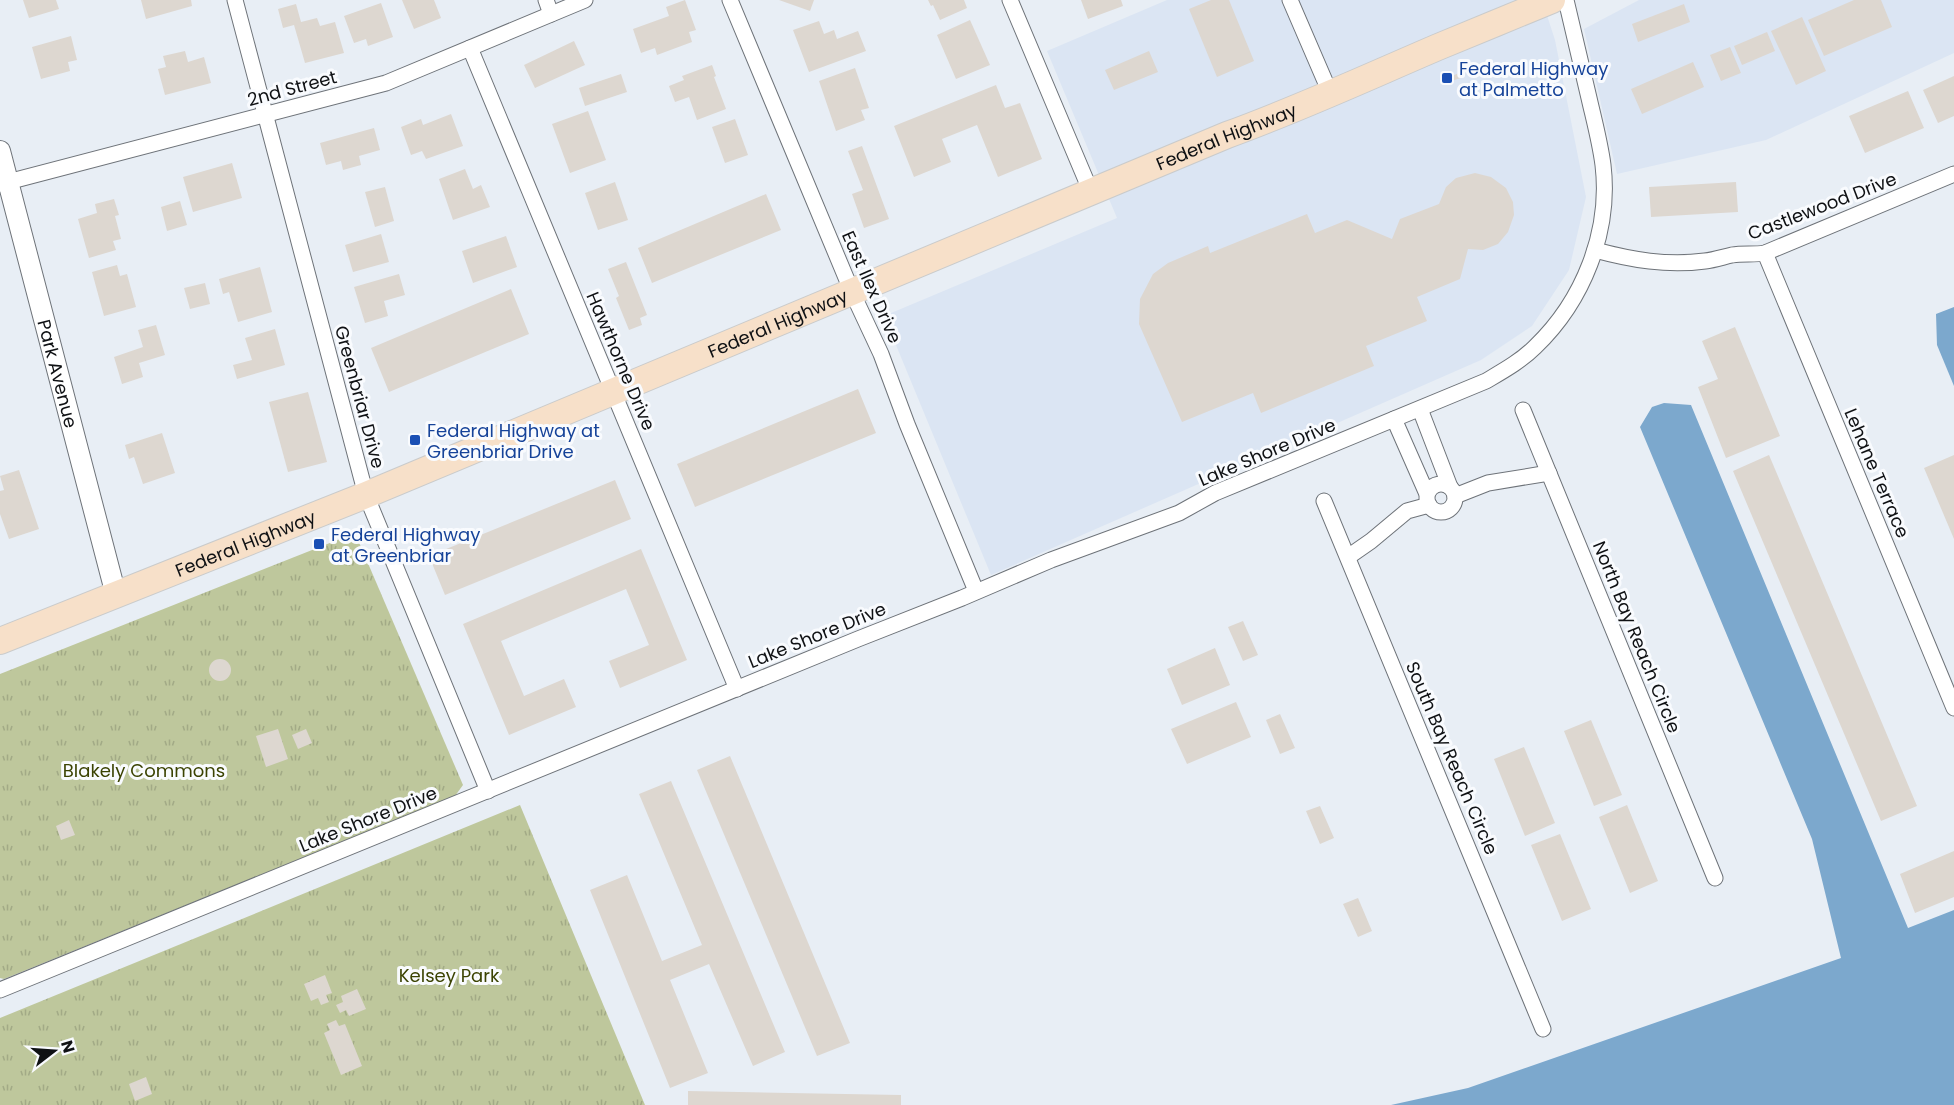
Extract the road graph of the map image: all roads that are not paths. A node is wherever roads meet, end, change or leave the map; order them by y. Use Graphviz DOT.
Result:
graph roads {
  1 [pos="236,0"];
  2 [pos="585,0"];
  3 [pos="730,0"];
  4 [pos="1010,0"];
  5 [pos="1290,0"];
  6 [pos="1552,0"];
  7 [pos="1566,0"];
  8 [pos="548,7"];
  9 [pos="470,48"];
  10 [pos="1331,95"];
  11 [pos="266,115"];
  12 [pos="0,151"];
  13 [pos="1954,174"];
  14 [pos="4,183"];
  15 [pos="1091,192"];
  16 [pos="1595,250"];
  17 [pos="1765,253"];
  18 [pos="852,292"];
  19 [pos="613,392"];
  20 [pos="1419,409"];
  21 [pos="1523,410"];
  22 [pos="1394,419"];
  23 [pos="1549,473"];
  24 [pos="1453,491"];
  25 [pos="366,495"];
  26 [pos="1428,499"];
  27 [pos="1324,501"];
  28 [pos="1347,557"];
  29 [pos="976,591"];
  30 [pos="116,595"];
  31 [pos="0,641"];
  32 [pos="737,689"];
  33 [pos="1954,708"];
  34 [pos="488,791"];
  35 [pos="1715,878"];
  36 [pos="0,990"];
  37 [pos="1543,1029"];
  1 -- 11 [label="street, Greenbriar Drive"];
  2 -- 8 [label="street, 2nd Street"];
  3 -- 18 [label="street, East Ilex Drive"];
  4 -- 15 [label="street"];
  5 -- 10 [label="street"];
  6 -- 10 [label="main road, Federal Highway"];
  7 -- 16 [label="street, Lake Shore Drive"];
  8 -- 9 [label="street, 2nd Street"];
  9 -- 11 [label="street, 2nd Street"];
  9 -- 19 [label="street, Hawthorne Drive"];
  10 -- 15 [label="main road, Federal Highway"];
  11 -- 14 [label="street, 2nd Street"];
  11 -- 25 [label="street, Greenbriar Drive"];
  12 -- 14 [label="street, Park Avenue"];
  13 -- 17 [label="street, Castlewood Drive"];
  14 -- 30 [label="street, Park Avenue"];
  15 -- 18 [label="main road, Federal Highway"];
  16 -- 17 [label="street, Castlewood Drive"];
  16 -- 20 [label="street, Lake Shore Drive"];
  17 -- 33 [label="street, Lehane Terrace"];
  18 -- 19 [label="main road, Federal Highway"];
  18 -- 29 [label="street, East Ilex Drive"];
  19 -- 25 [label="main road, Federal Highway"];
  19 -- 32 [label="street, Hawthorne Drive"];
  20 -- 22 [label="street, Lake Shore Drive"];
  20 -- 24 [label="street"];
  21 -- 23 [label="street, North Bay Reach Circle"];
  22 -- 26 [label="street"];
  22 -- 29 [label="street, Lake Shore Drive"];
  23 -- 24 [label="street"];
  23 -- 35 [label="street, North Bay Reach Circle"];
  24 -- 26 [label="street"];
  24 -- 26 [label="street"];
  25 -- 30 [label="main road, Federal Highway"];
  25 -- 34 [label="street, Greenbriar Drive"];
  26 -- 28 [label="street"];
  27 -- 28 [label="street, South Bay Reach Circle"];
  28 -- 37 [label="street, South Bay Reach Circle"];
  29 -- 32 [label="street, Lake Shore Drive"];
  30 -- 31 [label="main road, Federal Highway"];
  32 -- 34 [label="street, Lake Shore Drive"];
  34 -- 36 [label="street, Lake Shore Drive"];
}
